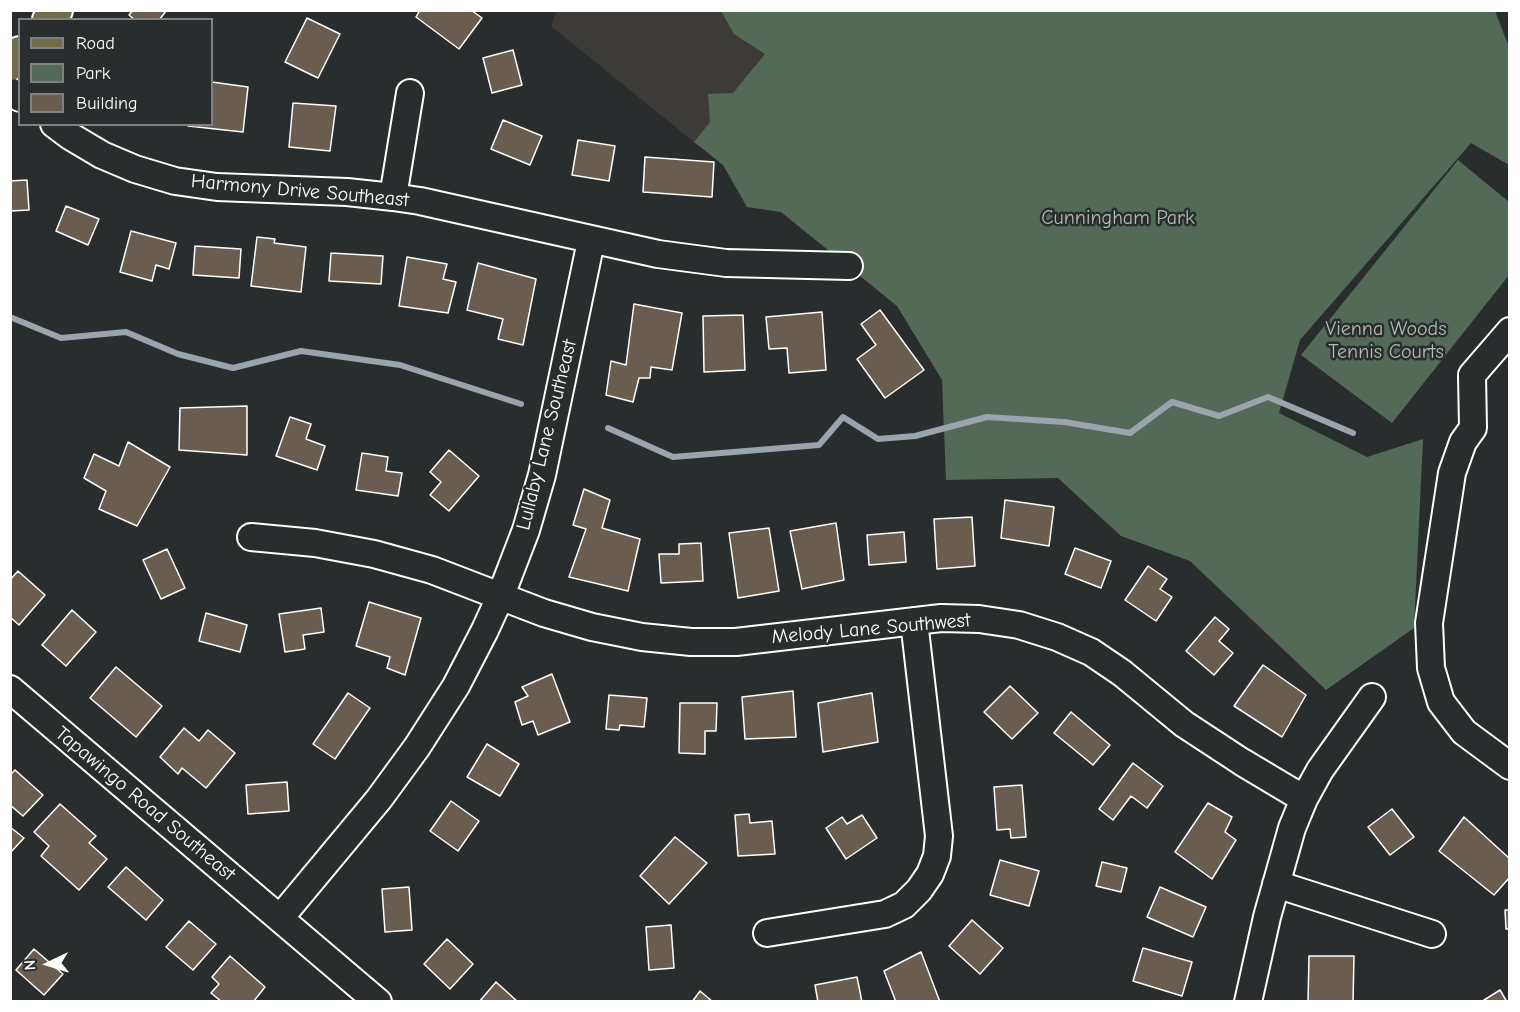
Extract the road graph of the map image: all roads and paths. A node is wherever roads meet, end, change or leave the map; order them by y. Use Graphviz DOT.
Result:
graph roads {
  1 [pos="410,93"];
  2 [pos="57,126"];
  3 [pos="393,197"];
  4 [pos="591,241"];
  5 [pos="849,266"];
  6 [pos="1509,331"];
  7 [pos="251,537"];
  8 [pos="501,595"];
  9 [pos="914,621"];
  10 [pos="10,689"];
  11 [pos="1372,697"];
  12 [pos="1509,766"];
  13 [pos="1304,799"];
  14 [pos="1276,884"];
  15 [pos="280,918"];
  16 [pos="767,933"];
  17 [pos="1432,934"];
  18 [pos="378,1002"];
  19 [pos="1248,1002"];
  1 -- 3 [label="street"];
  2 -- 3 [label="street, Harmony Drive Southeast"];
  3 -- 4 [label="street, Harmony Drive Southeast"];
  4 -- 5 [label="street, Harmony Drive Southeast"];
  4 -- 8 [label="street, Lullaby Lane Southeast"];
  6 -- 12 [label="street"];
  7 -- 8 [label="street, Melody Lane Southwest"];
  8 -- 9 [label="street, Melody Lane Southwest"];
  8 -- 15 [label="street, Lullaby Lane Southeast"];
  9 -- 13 [label="street, Melody Lane Southwest"];
  9 -- 16 [label="street"];
  10 -- 15 [label="street, Tapawingo Road Southeast"];
  11 -- 13 [label="street"];
  13 -- 14 [label="street"];
  14 -- 17 [label="street"];
  14 -- 19 [label="street"];
  15 -- 18 [label="street, Tapawingo Road Southeast"];
}
